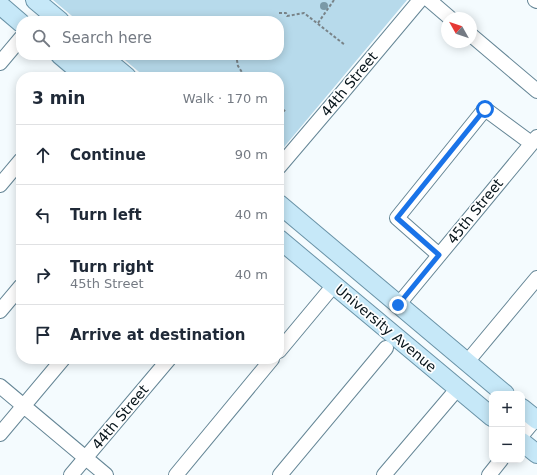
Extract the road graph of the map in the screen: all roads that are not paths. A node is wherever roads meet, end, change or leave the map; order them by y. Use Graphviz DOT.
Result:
graph roads {
  1 [pos="14,0"];
  2 [pos="35,0"];
  3 [pos="422,0"];
  4 [pos="0,5"];
  5 [pos="441,12"];
  6 [pos="25,16"];
  7 [pos="54,16"];
  8 [pos="16,19"];
  9 [pos="477,40"];
  10 [pos="16,44"];
  11 [pos="66,60"];
  12 [pos="89,60"];
  13 [pos="107,60"];
  14 [pos="0,63"];
  15 [pos="80,72"];
  16 [pos="104,72"];
  17 [pos="121,72"];
  18 [pos="537,91"];
  19 [pos="534,140"];
  20 [pos="284,161"];
  21 [pos="16,166"];
  22 [pos="0,185"];
  23 [pos="284,208"];
  24 [pos="284,243"];
  25 [pos="439,255"];
  26 [pos="537,278"];
  27 [pos="334,285"];
  28 [pos="16,292"];
  29 [pos="398,305"];
  30 [pos="0,310"];
  31 [pos="284,345"];
  32 [pos="386,348"];
  33 [pos="467,362"];
  34 [pos="59,364"];
  35 [pos="165,364"];
  36 [pos="268,364"];
  37 [pos="0,386"];
  38 [pos="458,388"];
  39 [pos="501,391"];
  40 [pos="24,406"];
  41 [pos="489,414"];
  42 [pos="533,416"];
  43 [pos="525,430"];
  44 [pos="0,434"];
  45 [pos="525,444"];
  46 [pos="537,454"];
  47 [pos="86,458"];
  48 [pos="499,463"];
  49 [pos="72,475"];
  50 [pos="106,475"];
  51 [pos="176,475"];
  52 [pos="280,475"];
  53 [pos="384,475"];
  54 [pos="489,475"];
  1 -- 6 [label="main road"];
  2 -- 7 [label="main road"];
  3 -- 5 [label="street"];
  3 -- 20 [label="street, 44th Street"];
  4 -- 8 [label="main road"];
  9 -- 18 [label="street"];
  10 -- 14 [label="street"];
  11 -- 15 [label="main road"];
  12 -- 16 [label="main road"];
  13 -- 17 [label="main road"];
  19 -- 25 [label="street, 45th Street"];
  19 -- 25 [label="street"];
  21 -- 22 [label="street"];
  23 -- 29 [label="main road, University Avenue"];
  24 -- 27 [label="main road, University Avenue"];
  25 -- 29 [label="street, 45th Street"];
  26 -- 33 [label="street"];
  27 -- 31 [label="street"];
  27 -- 38 [label="main road, University Avenue"];
  28 -- 30 [label="street"];
  29 -- 33 [label="main road, University Avenue"];
  32 -- 52 [label="street"];
  33 -- 39 [label="main road, University Avenue"];
  34 -- 40 [label="street"];
  35 -- 47 [label="street, 44th Street"];
  36 -- 51 [label="street"];
  37 -- 40 [label="street"];
  38 -- 41 [label="main road, University Avenue"];
  38 -- 53 [label="street"];
  40 -- 44 [label="street"];
  40 -- 47 [label="street"];
  42 -- 43 [label="street"];
  45 -- 46 [label="main road"];
  47 -- 49 [label="street, 44th Street"];
  47 -- 50 [label="street"];
  48 -- 54 [label="street"];
}
